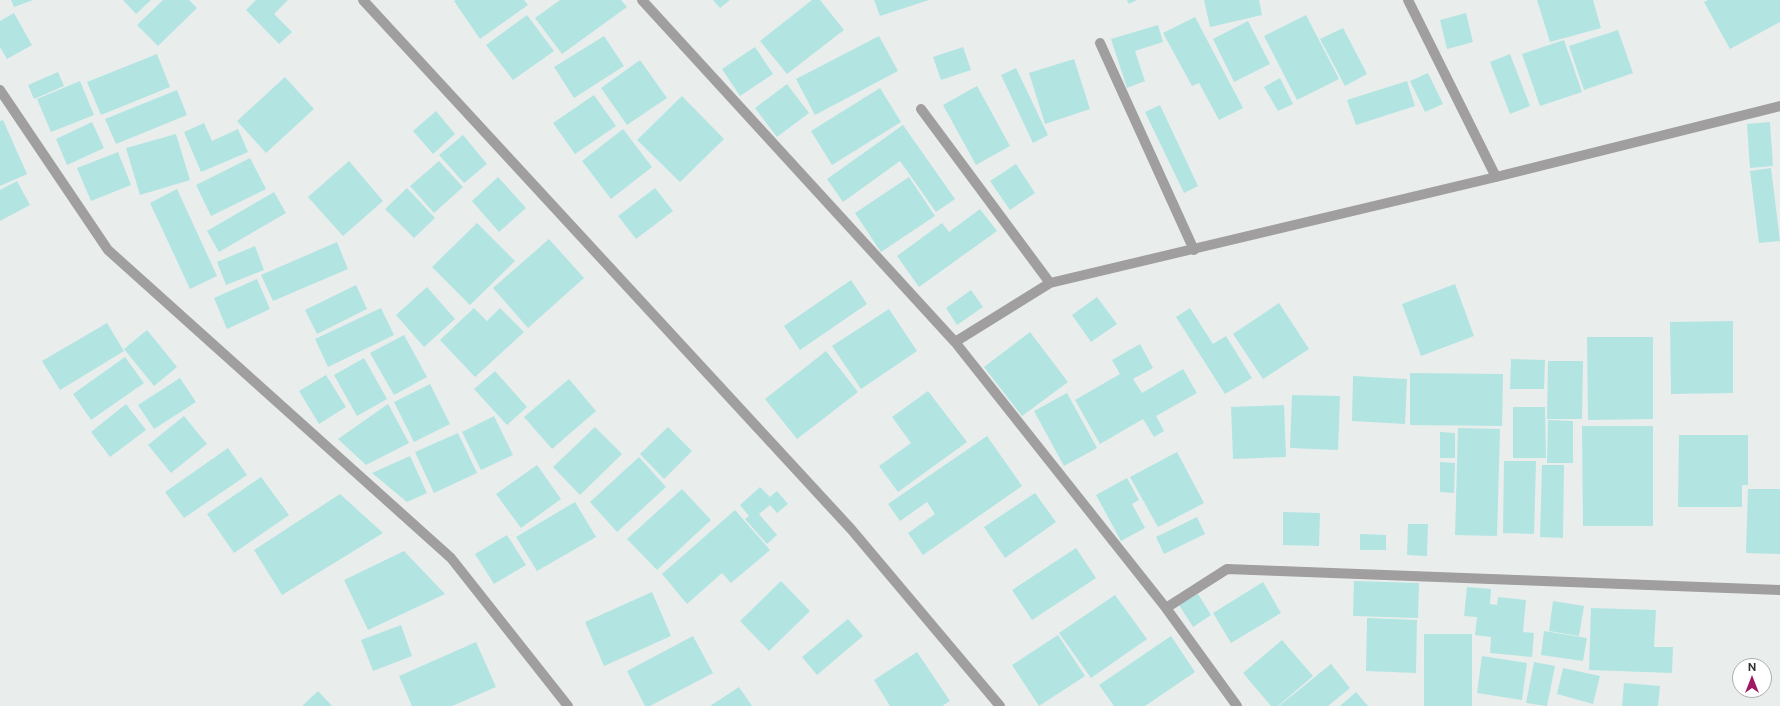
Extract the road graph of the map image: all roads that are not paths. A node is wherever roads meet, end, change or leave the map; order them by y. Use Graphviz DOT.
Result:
graph roads {
  1 [pos="363,0"];
  2 [pos="642,0"];
  3 [pos="1408,0"];
  4 [pos="1100,43"];
  5 [pos="0,90"];
  6 [pos="1780,106"];
  7 [pos="921,109"];
  8 [pos="1496,177"];
  9 [pos="1194,250"];
  10 [pos="1050,283"];
  11 [pos="955,342"];
  12 [pos="1780,590"];
  13 [pos="1166,608"];
  14 [pos="568,706"];
  15 [pos="1000,706"];
  16 [pos="1237,706"];
  1 -- 15 [label="street"];
  2 -- 11 [label="street"];
  3 -- 8 [label="street"];
  4 -- 9 [label="street"];
  5 -- 14 [label="street"];
  6 -- 8 [label="street"];
  7 -- 10 [label="street"];
  8 -- 9 [label="street"];
  9 -- 10 [label="street"];
  10 -- 11 [label="street"];
  11 -- 13 [label="street"];
  12 -- 13 [label="street"];
  13 -- 16 [label="street"];
}
